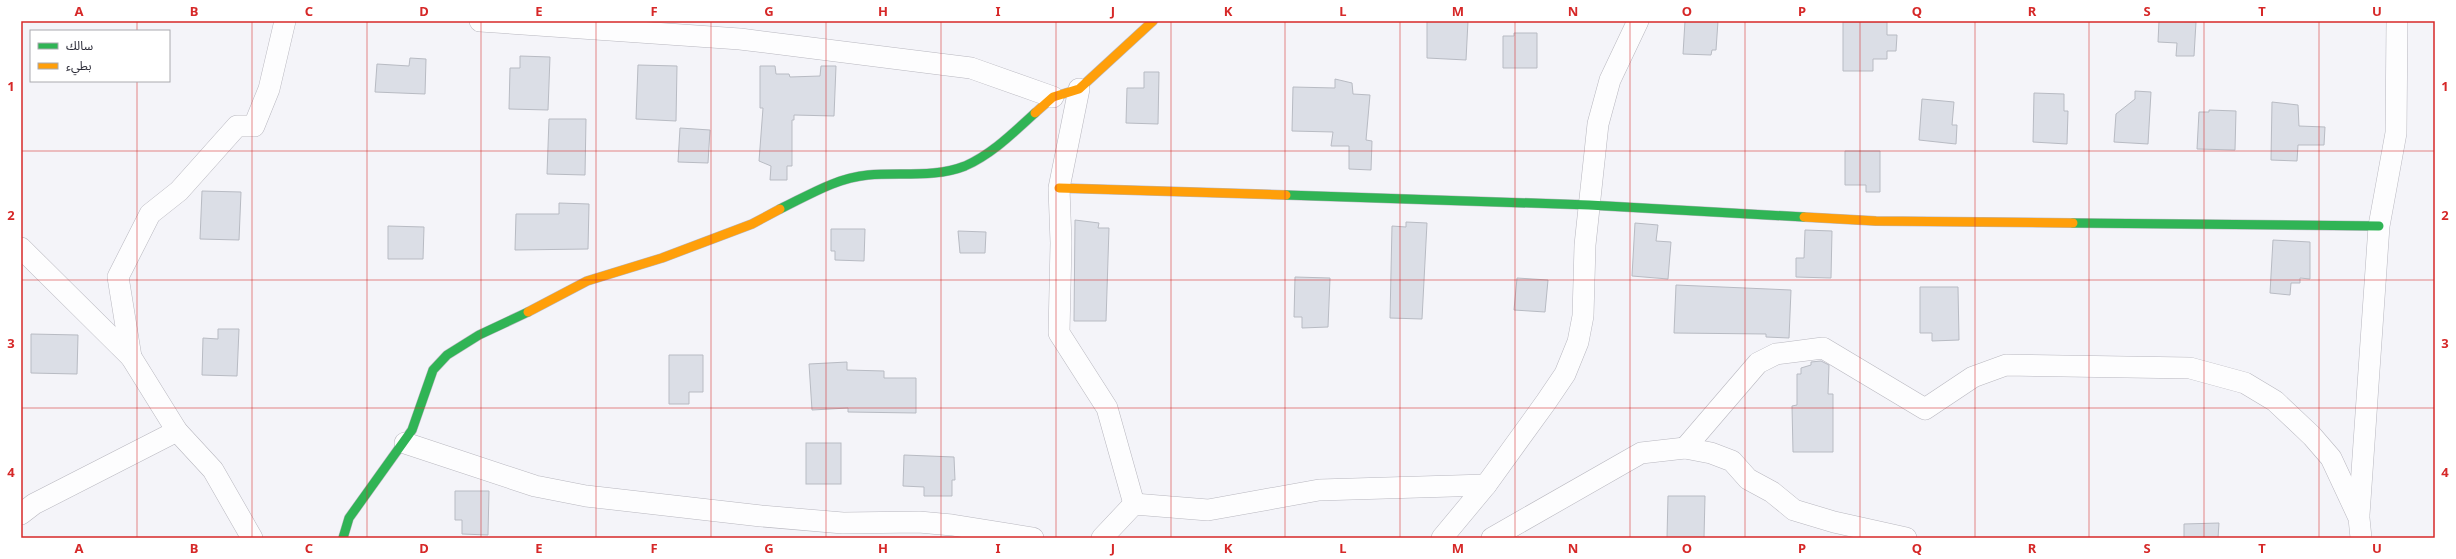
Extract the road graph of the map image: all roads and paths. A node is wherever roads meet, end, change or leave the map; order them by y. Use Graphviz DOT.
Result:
graph roads {
  1 [pos="285,21"];
  2 [pos="480,21"];
  3 [pos="1154,21"];
  4 [pos="1638,21"];
  5 [pos="2397,21"];
  6 [pos="1079,88"];
  7 [pos="1053,97"];
  8 [pos="1059,188"];
  9 [pos="1589,205"];
  10 [pos="2379,226"];
  11 [pos="21,248"];
  12 [pos="131,357"];
  13 [pos="177,431"];
  14 [pos="405,443"];
  15 [pos="1685,448"];
  16 [pos="1486,484"];
  17 [pos="1134,504"];
  18 [pos="21,514"];
  19 [pos="2359,518"];
  20 [pos="836,531"];
  21 [pos="1496,536"];
  22 [pos="252,538"];
  23 [pos="344,538"];
  24 [pos="1033,538"];
  25 [pos="1102,538"];
  26 [pos="1442,538"];
  27 [pos="1906,538"];
  28 [pos="2361,538"];
  1 -- 12 [label="street"];
  2 -- 7 [label="street"];
  3 -- 6 [label="street"];
  4 -- 9 [label="street"];
  5 -- 10 [label="street"];
  6 -- 7 [label="street"];
  6 -- 8 [label="street"];
  7 -- 14 [label="street"];
  8 -- 9 [label="street"];
  8 -- 17 [label="street"];
  9 -- 10 [label="street"];
  9 -- 16 [label="street"];
  10 -- 19 [label="street"];
  11 -- 12 [label="street"];
  12 -- 13 [label="street"];
  13 -- 18 [label="street"];
  13 -- 22 [label="street"];
  14 -- 20 [label="street"];
  14 -- 23 [label="street"];
  15 -- 19 [label="street"];
  15 -- 21 [label="street"];
  15 -- 27 [label="street"];
  16 -- 17 [label="street"];
  16 -- 26 [label="street"];
  17 -- 25 [label="street"];
  19 -- 28 [label="street"];
  20 -- 24 [label="street"];
}
